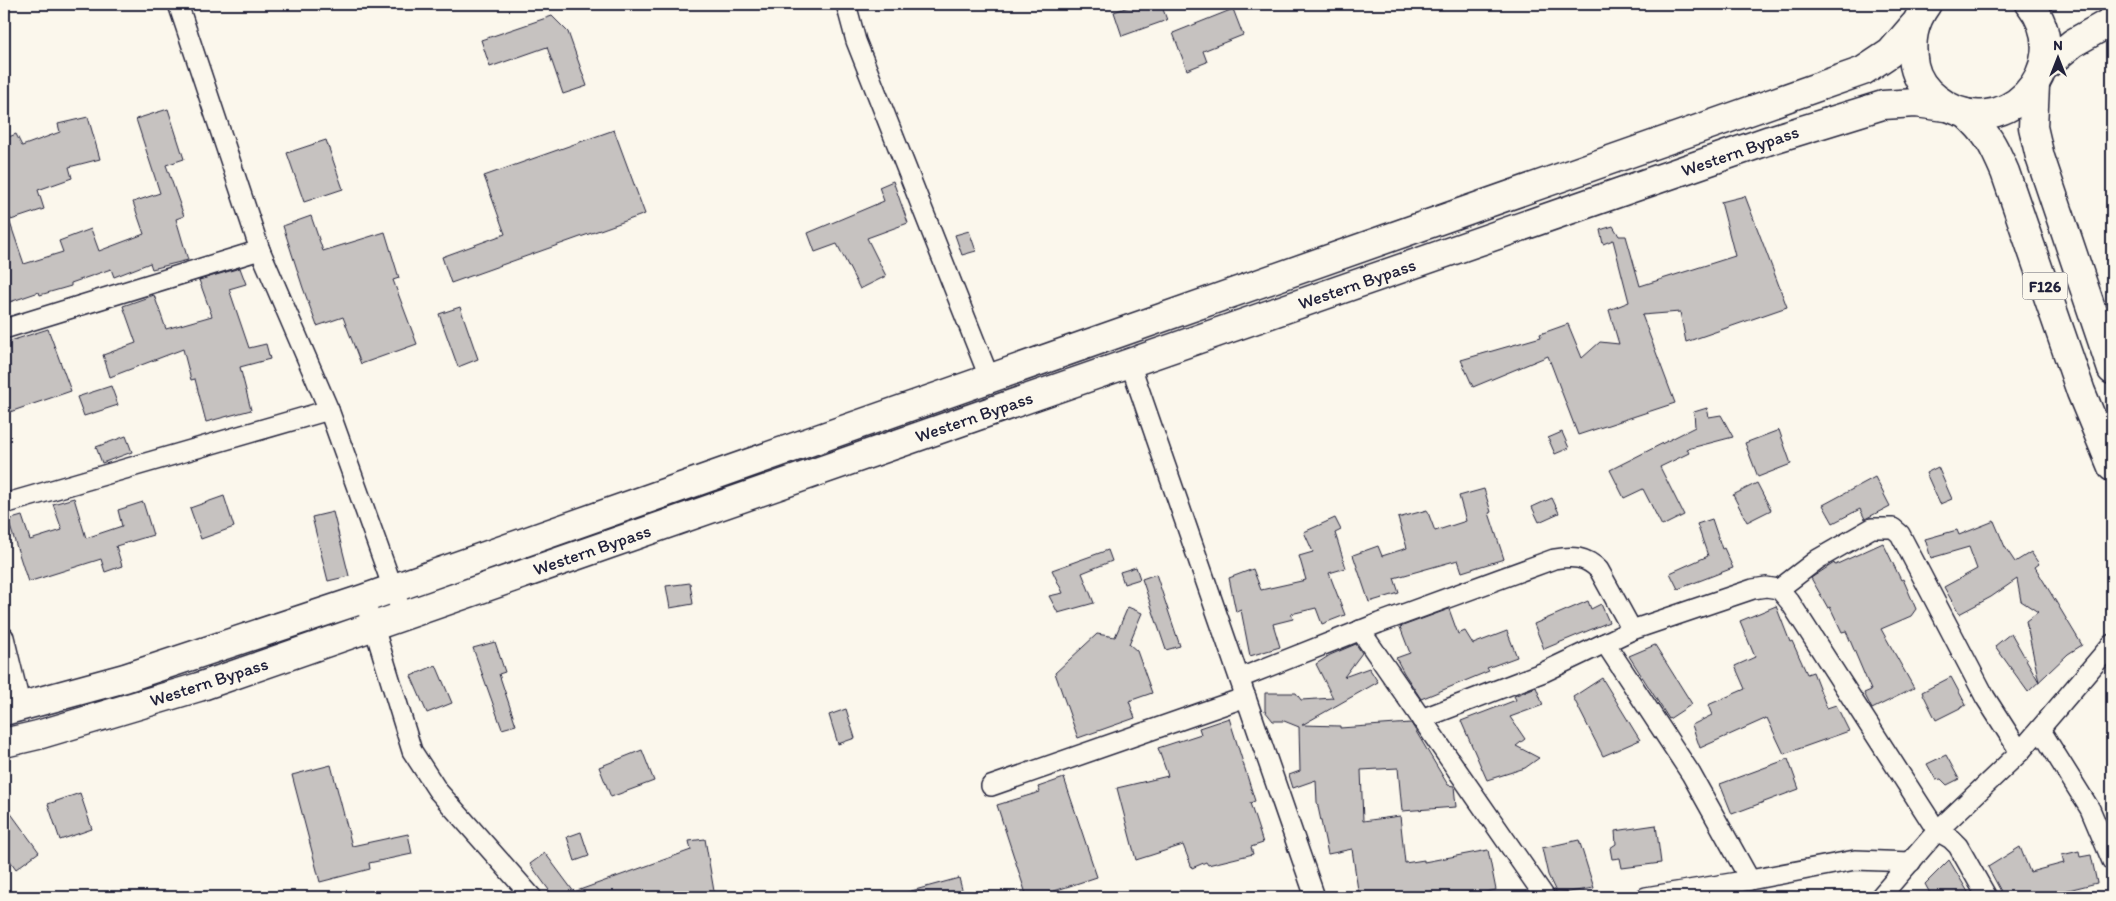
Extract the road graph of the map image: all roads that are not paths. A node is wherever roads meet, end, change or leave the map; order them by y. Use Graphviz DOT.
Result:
graph roads {
  1 [pos="178,4"];
  2 [pos="846,4"];
  3 [pos="2030,4"];
  4 [pos="1923,9"];
  5 [pos="2112,21"];
  6 [pos="2039,76"];
  7 [pos="1955,110"];
  8 [pos="260,250"];
  9 [pos="4,329"];
  10 [pos="1130,363"];
  11 [pos="2112,370"];
  12 [pos="989,377"];
  13 [pos="329,410"];
  14 [pos="2112,466"];
  15 [pos="4,504"];
  16 [pos="392,588"];
  17 [pos="1779,589"];
  18 [pos="363,599"];
  19 [pos="403,616"];
  20 [pos="374,627"];
  21 [pos="1360,630"];
  22 [pos="1632,630"];
  23 [pos="4,637"];
  24 [pos="1605,643"];
  25 [pos="2112,644"];
  26 [pos="1240,678"];
  27 [pos="1246,697"];
  28 [pos="12,709"];
  29 [pos="1421,719"];
  30 [pos="2040,729"];
  31 [pos="4,742"];
  32 [pos="2020,752"];
  33 [pos="990,786"];
  34 [pos="1937,832"];
  35 [pos="2112,861"];
  36 [pos="1910,862"];
  37 [pos="1750,880"];
  38 [pos="532,897"];
  39 [pos="1315,897"];
  40 [pos="1545,897"];
  41 [pos="1646,897"];
  42 [pos="1880,897"];
  43 [pos="1987,897"];
  1 -- 8 [label="street"];
  2 -- 12 [label="street"];
  3 -- 6 [label="main road, F126"];
  4 -- 7 [label="main road, F126"];
  4 -- 12 [label="main road, Western Bypass"];
  5 -- 6 [label="main road, Western Bypass"];
  6 -- 7 [label="main road, Western Bypass"];
  6 -- 11 [label="main road, F126"];
  7 -- 10 [label="main road, Western Bypass"];
  7 -- 14 [label="main road, F126"];
  8 -- 9 [label="street"];
  8 -- 13 [label="street"];
  10 -- 19 [label="main road, Western Bypass"];
  10 -- 26 [label="street"];
  12 -- 16 [label="main road, Western Bypass"];
  13 -- 15 [label="street"];
  13 -- 16 [label="street"];
  16 -- 18 [label="main road, Western Bypass"];
  16 -- 19 [label="street"];
  17 -- 22 [label="street"];
  17 -- 32 [label="street"];
  17 -- 34 [label="street"];
  18 -- 20 [label="street"];
  18 -- 28 [label="main road, Western Bypass"];
  19 -- 20 [label="main road, Western Bypass"];
  20 -- 31 [label="main road, Western Bypass"];
  20 -- 38 [label="street"];
  21 -- 22 [label="street"];
  21 -- 26 [label="street"];
  21 -- 29 [label="street"];
  22 -- 24 [label="street"];
  23 -- 28 [label="street"];
  24 -- 29 [label="street"];
  24 -- 37 [label="street"];
  25 -- 30 [label="street"];
  26 -- 27 [label="street"];
  27 -- 33 [label="street"];
  27 -- 39 [label="street"];
  29 -- 40 [label="street"];
  30 -- 32 [label="street"];
  30 -- 35 [label="street"];
  32 -- 34 [label="street"];
  34 -- 36 [label="street"];
  34 -- 43 [label="street"];
  36 -- 37 [label="street"];
  36 -- 42 [label="street"];
  37 -- 41 [label="street"];
}
